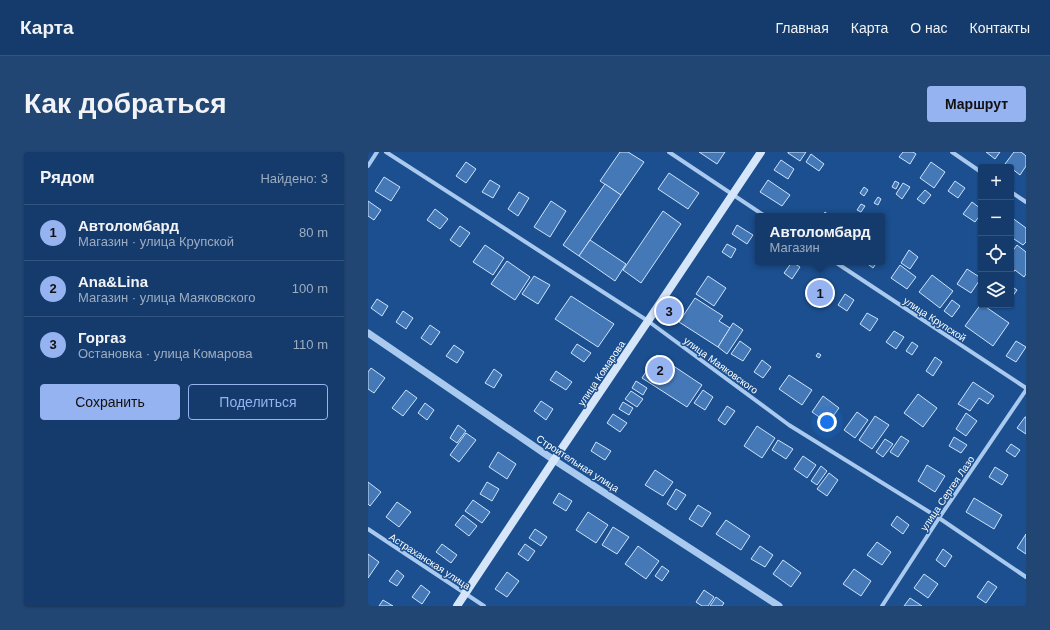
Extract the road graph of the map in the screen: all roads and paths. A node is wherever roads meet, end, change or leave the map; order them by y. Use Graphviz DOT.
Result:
graph roads {
  1 [pos="377,152"];
  2 [pos="386,152"];
  3 [pos="669,152"];
  4 [pos="761,152"];
  5 [pos="952,152"];
  6 [pos="368,166"];
  7 [pos="978,170"];
  8 [pos="733,194"];
  9 [pos="1014,194"];
  10 [pos="1026,202"];
  11 [pos="761,213"];
  12 [pos="840,265"];
  13 [pos="648,322"];
  14 [pos="368,333"];
  15 [pos="1026,389"];
  16 [pos="554,460"];
  17 [pos="939,518"];
  18 [pos="368,529"];
  19 [pos="1026,577"];
  20 [pos="466,594"];
  21 [pos="457,606"];
  22 [pos="484,606"];
  23 [pos="779,606"];
  24 [pos="882,606"];
  1 -- 6 [label="street"];
  2 -- 13 [label="street, улица Маяковского"];
  3 -- 8 [label="street"];
  4 -- 8 [label="main road, улица Комарова"];
  5 -- 7 [label="street"];
  8 -- 11 [label="street"];
  8 -- 13 [label="main road, улица Комарова"];
  9 -- 10 [label="street"];
  12 -- 15 [label="street, улица Крупской"];
  13 -- 16 [label="main road, улица Комарова"];
  13 -- 17 [label="street, улица Маяковского"];
  14 -- 16 [label="street, Строительная улица"];
  15 -- 17 [label="street, улица Сергея Лазо"];
  16 -- 20 [label="main road, улица Комарова"];
  16 -- 23 [label="street, Строительная улица"];
  17 -- 19 [label="street, улица Маяковского"];
  17 -- 24 [label="street, улица Сергея Лазо"];
  18 -- 20 [label="street, Астраханская улица"];
  20 -- 21 [label="main road, улица Комарова"];
  20 -- 22 [label="street, Астраханская улица"];
}
